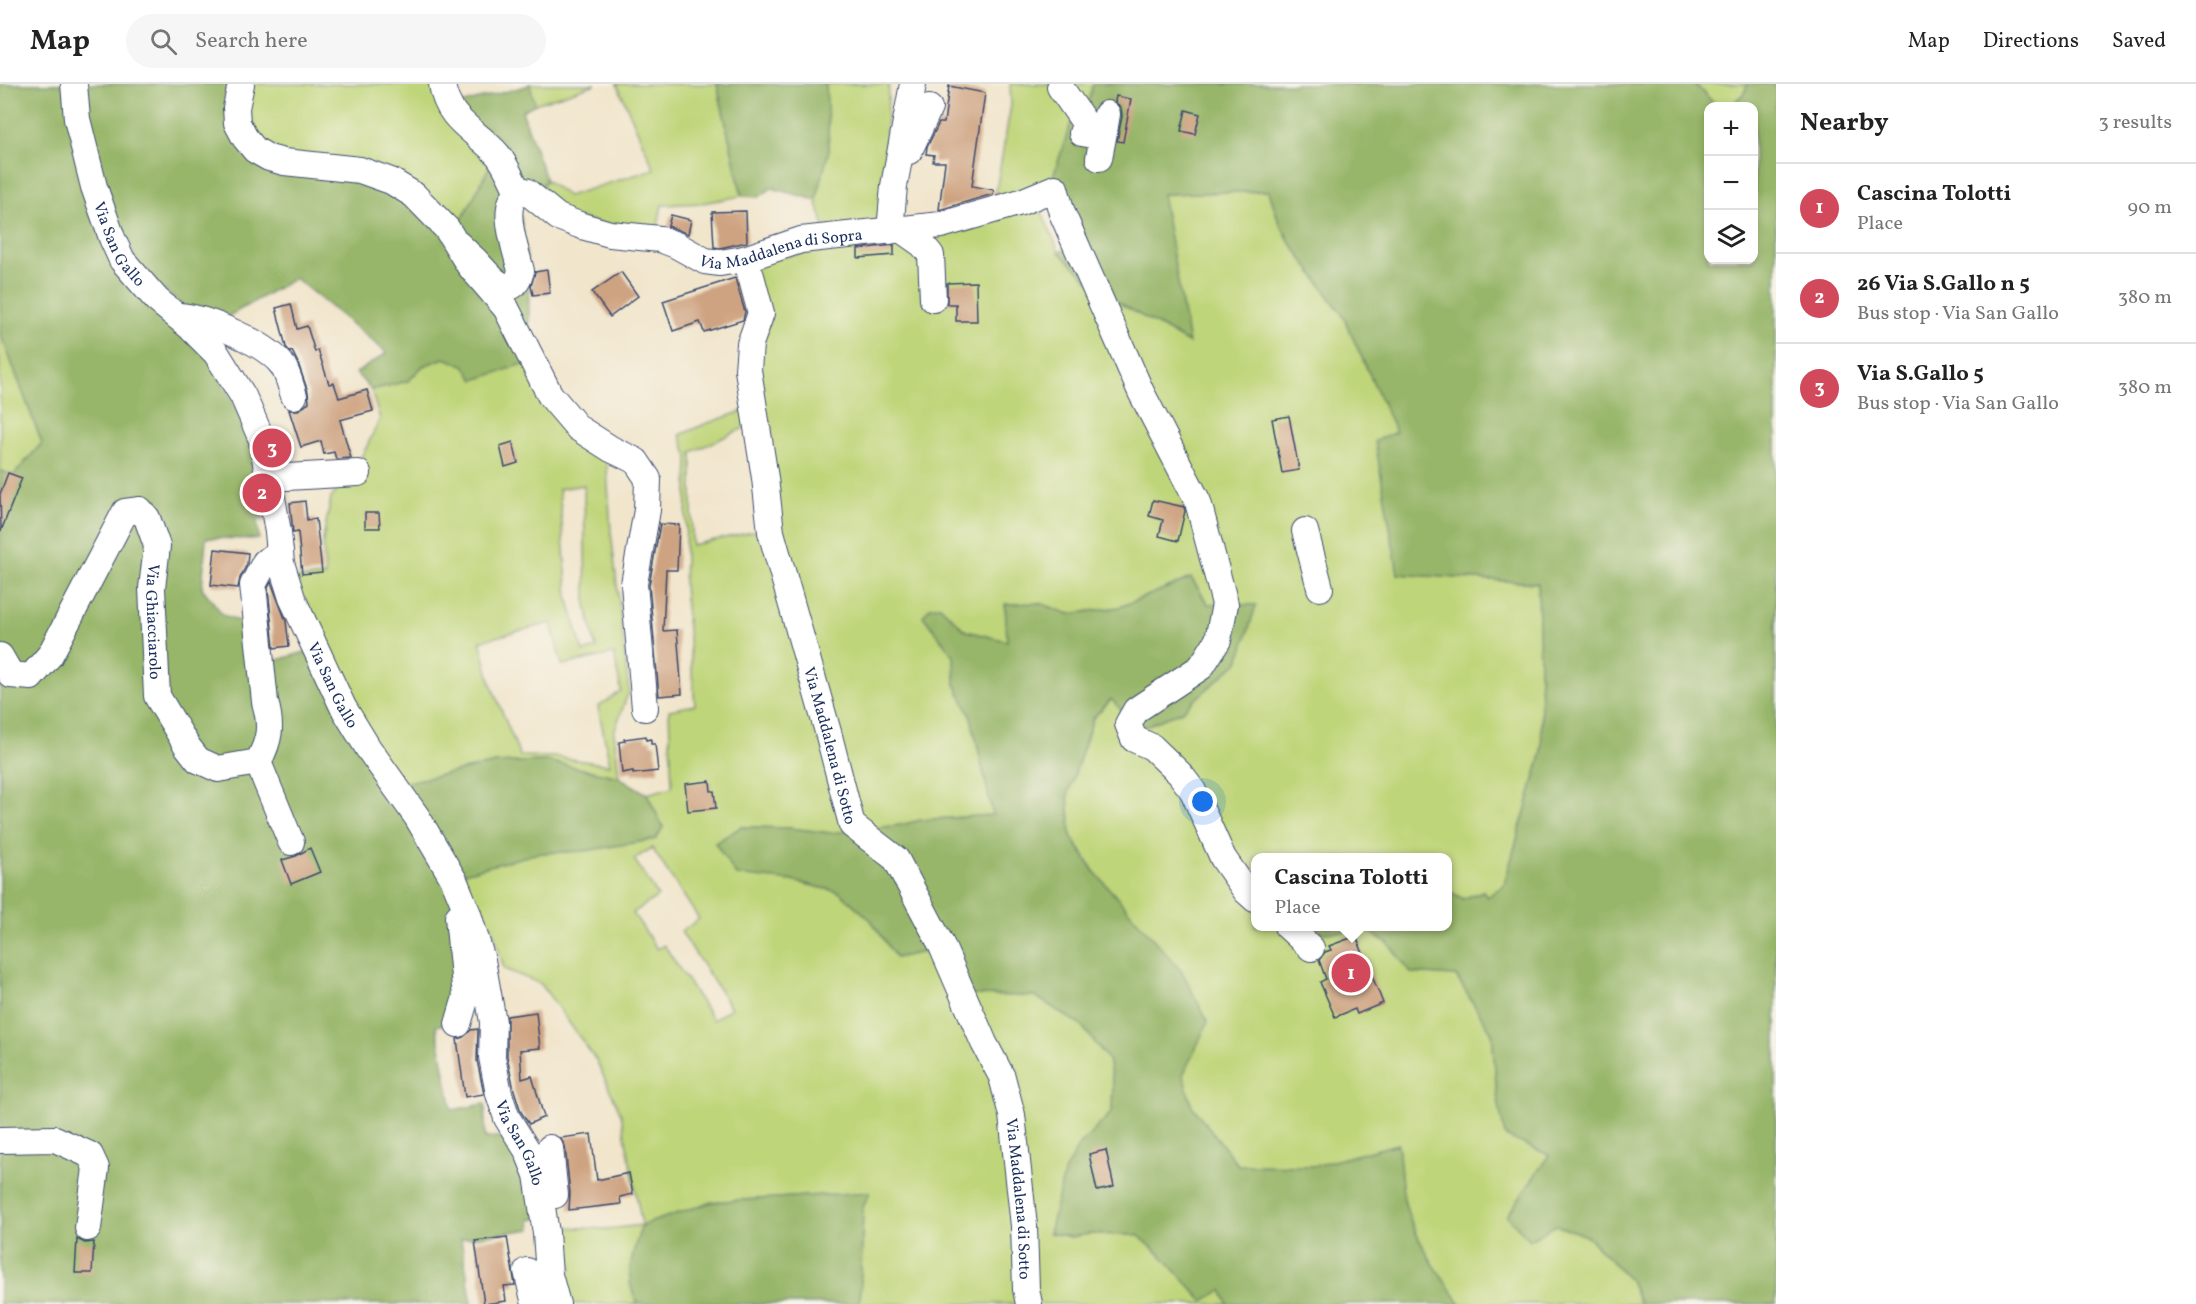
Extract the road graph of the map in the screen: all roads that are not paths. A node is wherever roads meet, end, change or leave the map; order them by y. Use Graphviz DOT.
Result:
graph roads {
  1 [pos="74,84"];
  2 [pos="241,84"];
  3 [pos="913,84"];
  4 [pos="444,86"];
  5 [pos="1060,87"];
  6 [pos="929,108"];
  7 [pos="1099,158"];
  8 [pos="894,186"];
  9 [pos="518,192"];
  10 [pos="896,230"];
  11 [pos="458,244"];
  12 [pos="744,260"];
  13 [pos="519,279"];
  14 [pos="933,298"];
  15 [pos="176,316"];
  16 [pos="511,317"];
  17 [pos="294,396"];
  18 [pos="358,473"];
  19 [pos="269,478"];
  20 [pos="283,506"];
  21 [pos="1305,531"];
  22 [pos="281,561"];
  23 [pos="1320,588"];
  24 [pos="0,656"];
  25 [pos="645,708"];
  26 [pos="258,762"];
  27 [pos="291,842"];
  28 [pos="1251,895"];
  29 [pos="465,906"];
  30 [pos="1292,931"];
  31 [pos="1311,948"];
  32 [pos="504,1007"];
  33 [pos="458,1024"];
  34 [pos="0,1140"];
  35 [pos="523,1143"];
  36 [pos="88,1228"];
  37 [pos="534,1285"];
  38 [pos="557,1304"];
  39 [pos="1029,1304"];
  1 -- 15 [label="street, Via San Gallo"];
  2 -- 11 [label="street"];
  3 -- 8 [label="street"];
  4 -- 9 [label="street"];
  5 -- 7 [label="street"];
  6 -- 8 [label="street"];
  8 -- 10 [label="street"];
  9 -- 12 [label="street, Via Maddalena di Sopra"];
  9 -- 13 [label="street"];
  10 -- 12 [label="street, Via Maddalena di Sopra"];
  10 -- 14 [label="street"];
  10 -- 28 [label="street, Via Maddalena di Sopra"];
  11 -- 13 [label="street"];
  11 -- 16 [label="street"];
  12 -- 39 [label="street, Via Maddalena di Sotto"];
  13 -- 16 [label="street"];
  15 -- 17 [label="street"];
  15 -- 19 [label="street, Via San Gallo"];
  16 -- 25 [label="street"];
  18 -- 19 [label="street"];
  19 -- 22 [label="street, Via San Gallo"];
  20 -- 22 [label="street"];
  21 -- 23 [label="street"];
  22 -- 26 [label="street"];
  22 -- 29 [label="street, Via San Gallo"];
  24 -- 26 [label="street, Via Ghiacciarolo"];
  26 -- 27 [label="street"];
  29 -- 32 [label="street"];
  29 -- 33 [label="street"];
  29 -- 35 [label="street, Via San Gallo"];
  30 -- 31 [label="street"];
  34 -- 36 [label="street"];
  35 -- 37 [label="street, Via San Gallo"];
  35 -- 37 [label="street"];
  37 -- 38 [label="street, Via San Gallo"];
}
